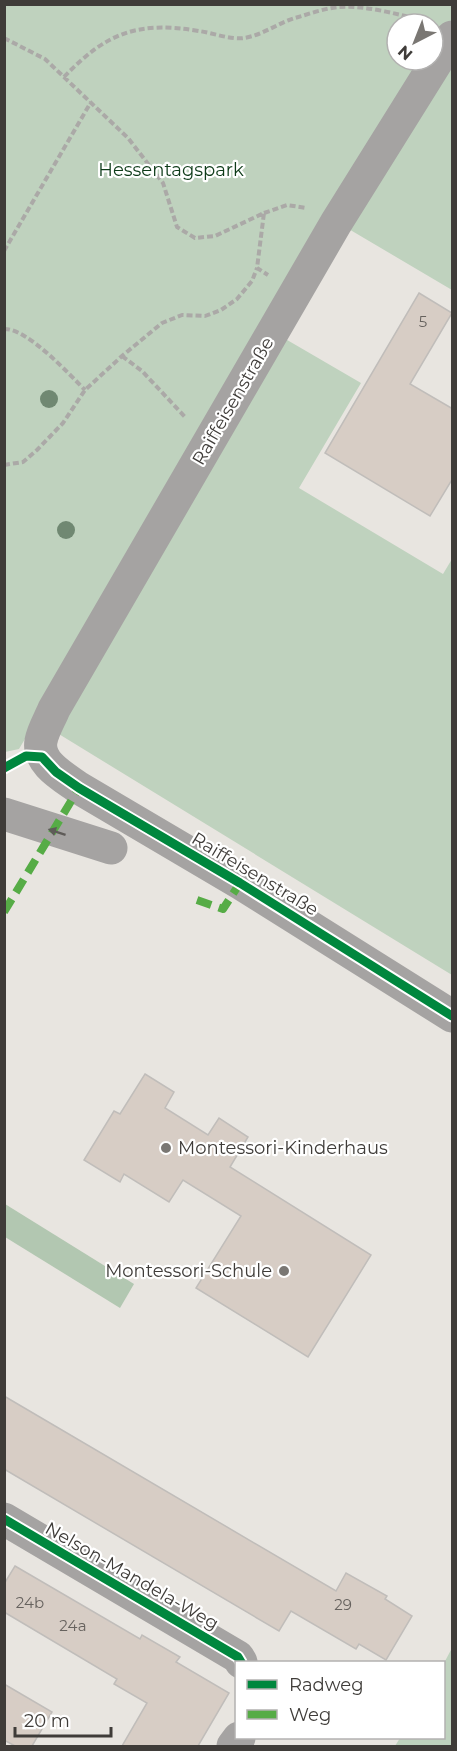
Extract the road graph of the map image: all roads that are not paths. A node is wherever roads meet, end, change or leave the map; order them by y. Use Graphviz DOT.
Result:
graph roads {
  1 [pos="419,72"];
  2 [pos="4,814"];
  3 [pos="111,848"];
  4 [pos="453,1016"];
  5 [pos="4,1519"];
  6 [pos="240,1661"];
  1 -- 4 [label="street, Raiffeisenstraße"];
  3 -- 2 [label="street, one-way"];
  5 -- 6 [label="street, Nelson-Mandela-Weg"];
}
